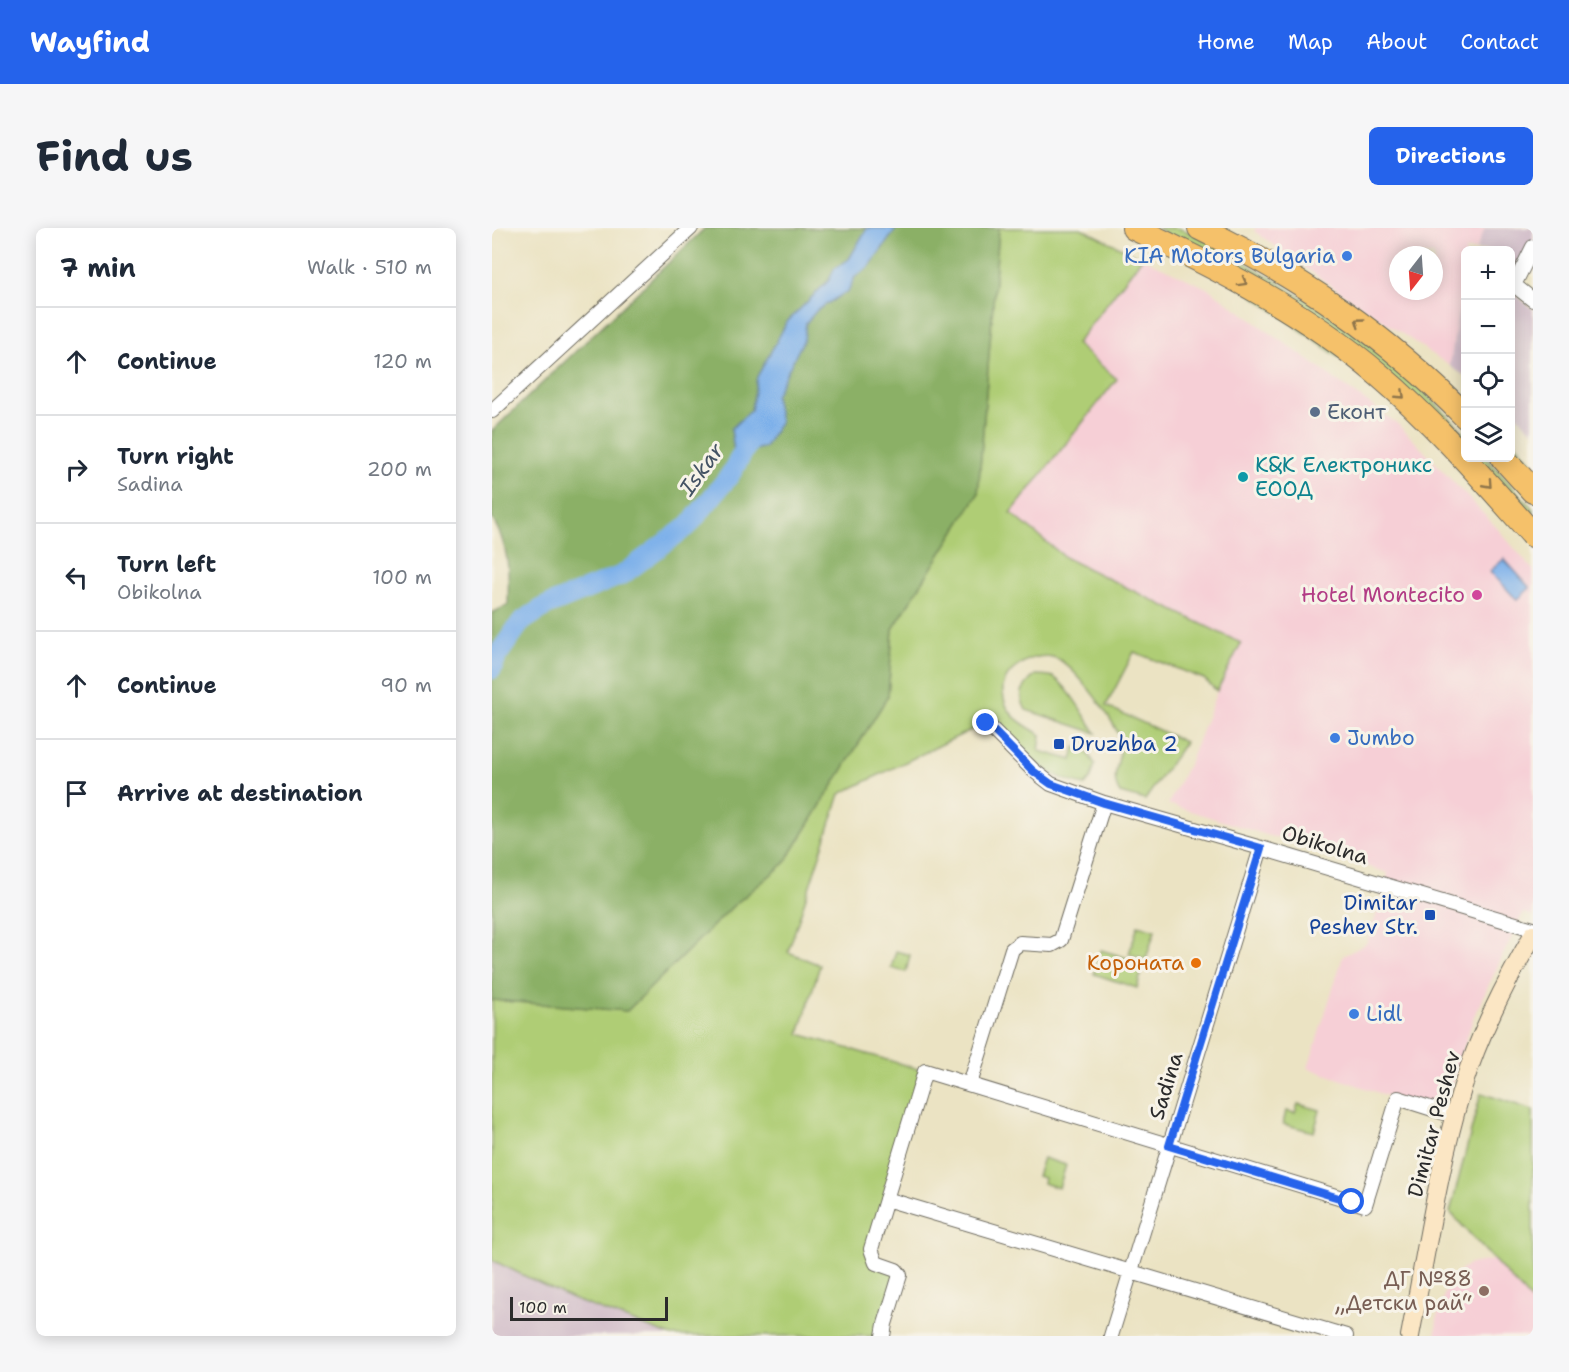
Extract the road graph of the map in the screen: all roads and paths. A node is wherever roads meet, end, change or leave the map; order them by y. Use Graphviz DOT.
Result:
graph roads {
  1 [pos="691,228"];
  2 [pos="1134,228"];
  3 [pos="1200,228"];
  4 [pos="1533,247"];
  5 [pos="1533,300"];
  6 [pos="492,411"];
  7 [pos="1461,412"];
  8 [pos="1507,462"];
  9 [pos="1533,491"];
  10 [pos="1533,535"];
  11 [pos="986,723"];
  12 [pos="1104,803"];
  13 [pos="1261,848"];
  14 [pos="1533,929"];
  15 [pos="1533,935"];
  16 [pos="970,1084"];
  17 [pos="1455,1116"];
  18 [pos="1169,1146"];
  19 [pos="886,1199"];
  20 [pos="1131,1272"];
  21 [pos="1328,1333"];
  22 [pos="884,1336"];
  23 [pos="1111,1336"];
  24 [pos="1346,1336"];
  25 [pos="1410,1336"];
  1 -- 6 [label="street"];
  2 -- 10 [label="highway, one-way"];
  7 -- 3 [label="highway, one-way"];
  4 -- 5 [label="street"];
  8 -- 9 [label="highway"];
  11 -- 12 [label="street, Obikolna"];
  12 -- 13 [label="street, Obikolna"];
  12 -- 16 [label="street"];
  13 -- 14 [label="street, Obikolna"];
  13 -- 18 [label="street, Sadina"];
  15 -- 17 [label="main road, Dimitar Peshev"];
  16 -- 18 [label="street"];
  16 -- 19 [label="street"];
  17 -- 18 [label="street"];
  17 -- 25 [label="main road, Dimitar Peshev"];
  18 -- 20 [label="street, Sadina"];
  19 -- 20 [label="street"];
  19 -- 22 [label="street"];
  20 -- 21 [label="street"];
  20 -- 23 [label="street, Sadina"];
  21 -- 24 [label="street"];
}
